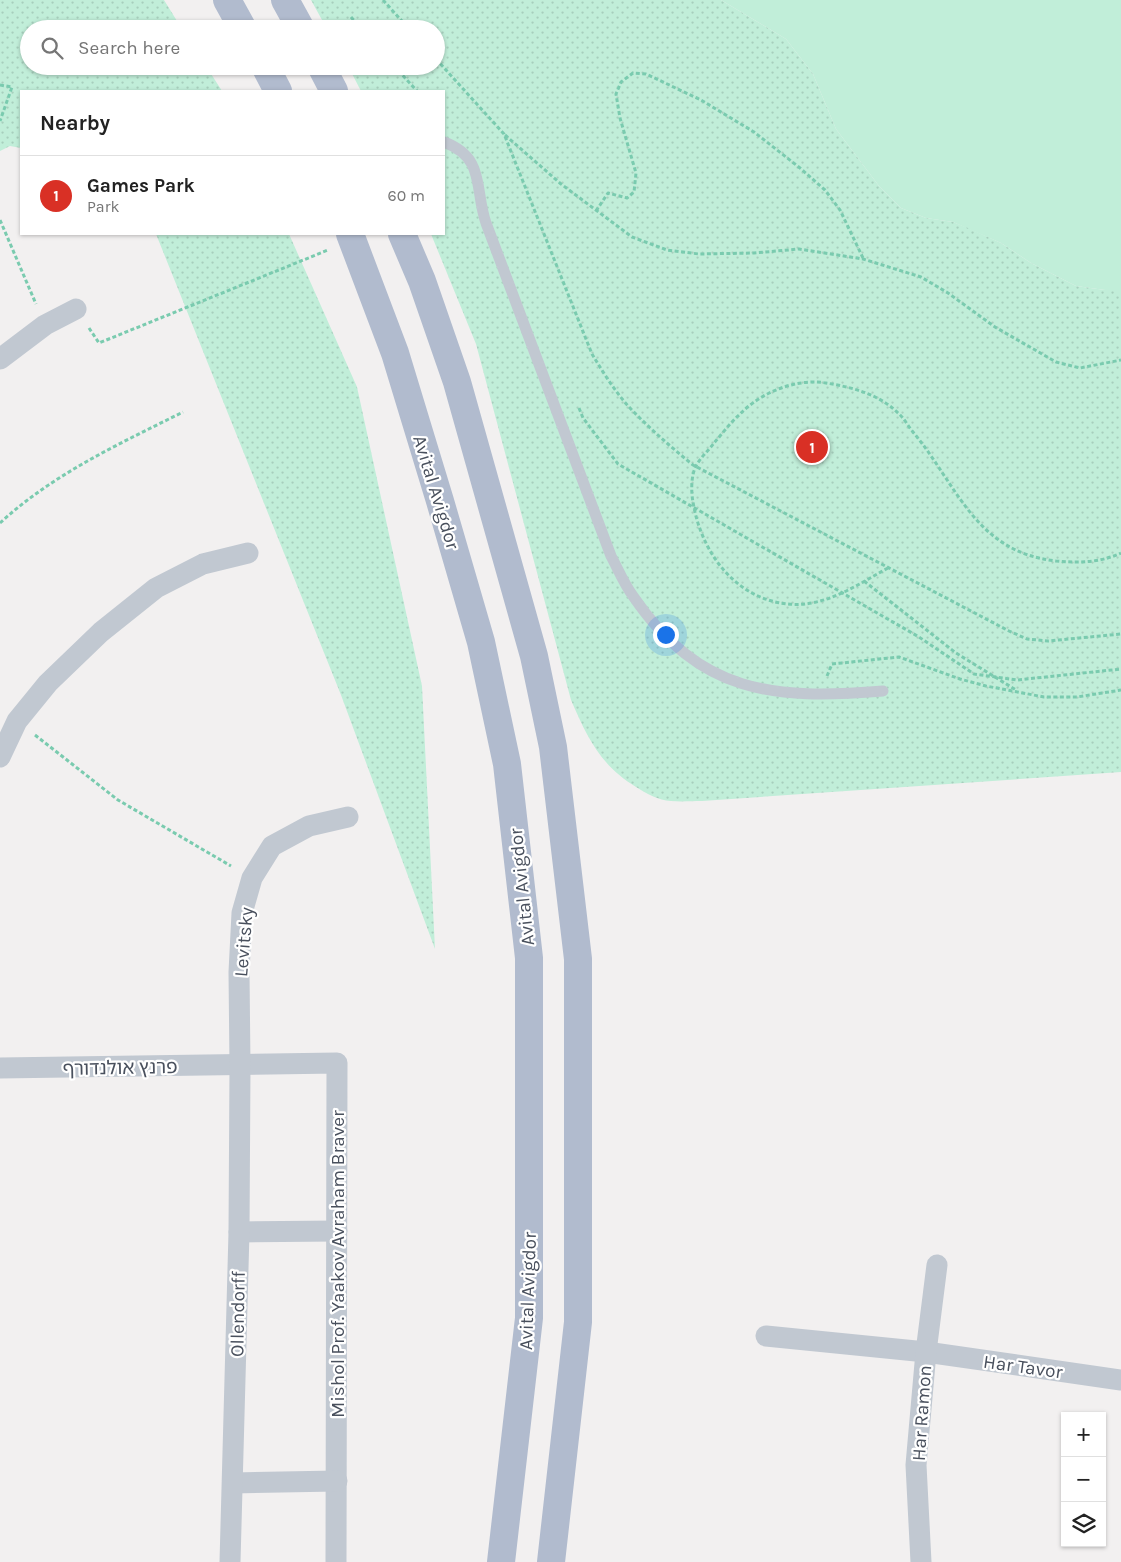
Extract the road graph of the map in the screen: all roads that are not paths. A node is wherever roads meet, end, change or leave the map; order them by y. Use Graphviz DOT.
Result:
graph roads {
  1 [pos="227,0"];
  2 [pos="285,0"];
  3 [pos="238,20"];
  4 [pos="296,20"];
  5 [pos="270,75"];
  6 [pos="326,75"];
  7 [pos="277,90"];
  8 [pos="333,90"];
  9 [pos="445,142"];
  10 [pos="402,235"];
  11 [pos="351,237"];
  12 [pos="76,308"];
  13 [pos="0,359"];
  14 [pos="248,554"];
  15 [pos="883,691"];
  16 [pos="0,757"];
  17 [pos="348,817"];
  18 [pos="240,1066"];
  19 [pos="0,1068"];
  20 [pos="239,1232"];
  21 [pos="337,1232"];
  22 [pos="937,1265"];
  23 [pos="766,1336"];
  24 [pos="926,1352"];
  25 [pos="1121,1380"];
  26 [pos="337,1481"];
  27 [pos="233,1483"];
  28 [pos="230,1562"];
  29 [pos="336,1562"];
  30 [pos="501,1562"];
  31 [pos="551,1562"];
  32 [pos="921,1562"];
  1 -- 3 [label="main road"];
  2 -- 4 [label="main road"];
  5 -- 7 [label="main road"];
  6 -- 8 [label="main road"];
  9 -- 15 [label="lane"];
  10 -- 31 [label="main road"];
  11 -- 30 [label="main road, Avital Avigdor"];
  12 -- 13 [label="street"];
  14 -- 16 [label="street"];
  17 -- 18 [label="street, Levitsky"];
  18 -- 19 [label="street, פרנץ אולנדורף"];
  18 -- 20 [label="street, Ollendorff"];
  18 -- 21 [label="street, Mishol Prof. Yaakov Avraham Braver"];
  20 -- 21 [label="street"];
  20 -- 27 [label="street, Ollendorff"];
  21 -- 26 [label="street, Mishol Prof. Yaakov Avraham Braver"];
  22 -- 24 [label="street, Har Ramon"];
  23 -- 24 [label="street, Har Tavor"];
  24 -- 25 [label="street, Har Tavor"];
  24 -- 32 [label="street, Har Ramon"];
  26 -- 27 [label="street"];
  26 -- 29 [label="street, Mishol Prof. Yaakov Avraham Braver"];
  27 -- 28 [label="street, Ollendorff"];
}
